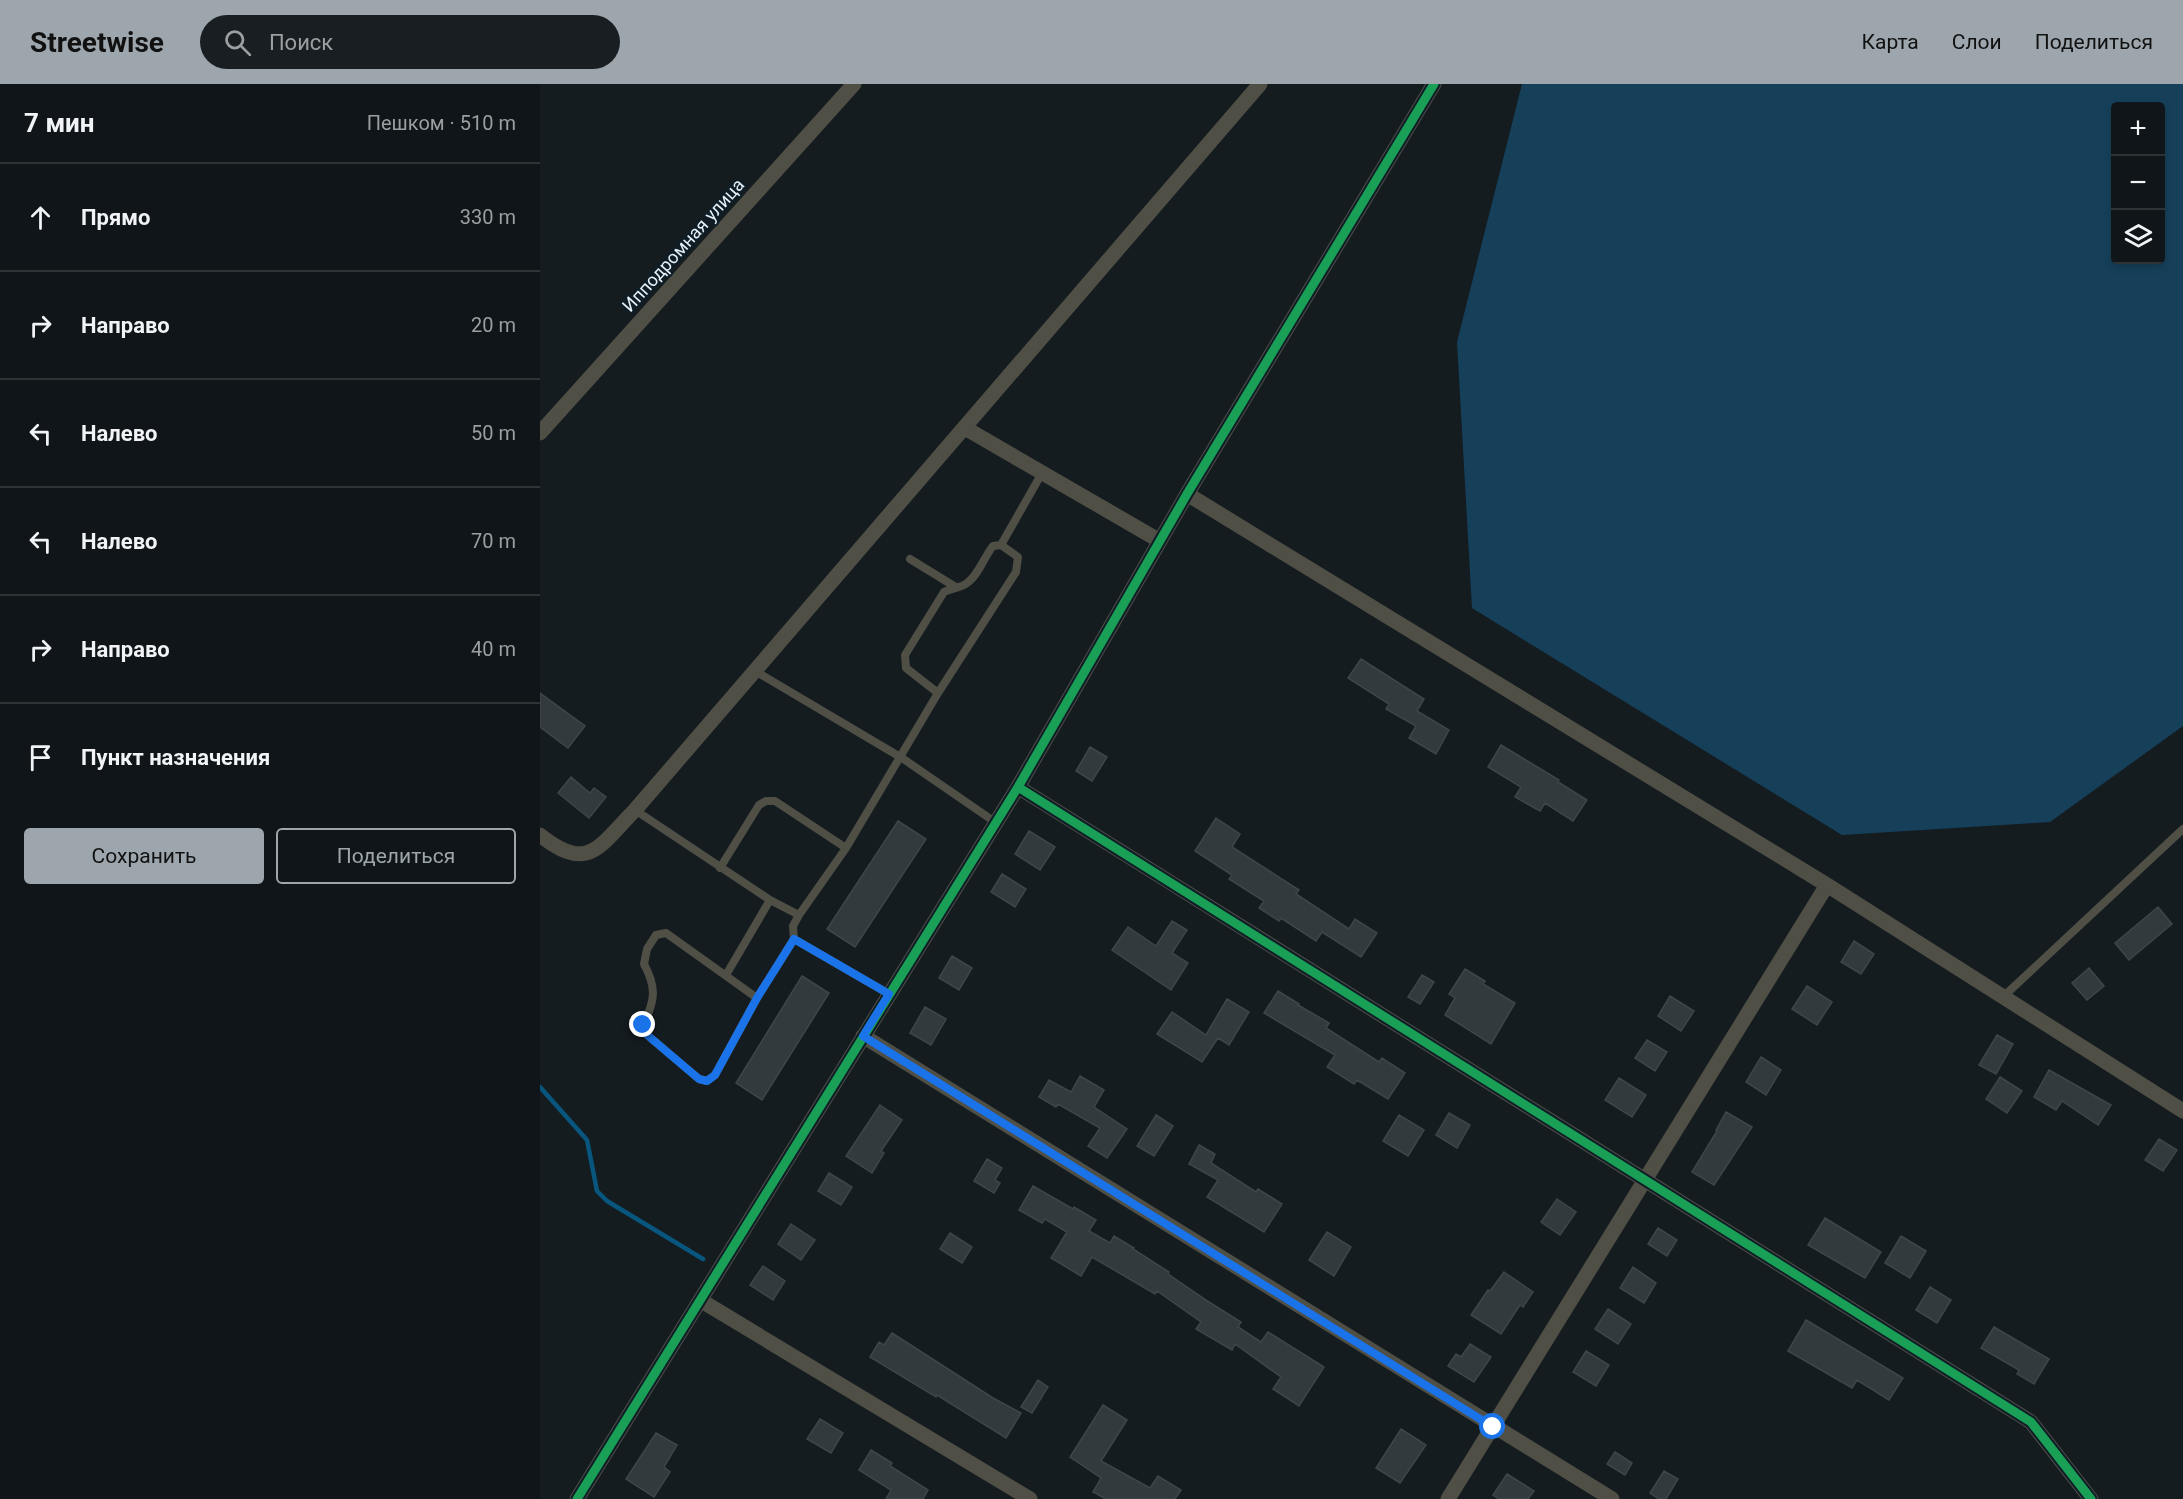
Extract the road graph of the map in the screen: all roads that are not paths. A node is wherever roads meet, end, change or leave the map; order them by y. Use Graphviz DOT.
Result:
graph roads {
  1 [pos="854,84"];
  2 [pos="1260,84"];
  3 [pos="1434,84"];
  4 [pos="964,428"];
  5 [pos="540,433"];
  6 [pos="1042,473"];
  7 [pos="1187,494"];
  8 [pos="1160,541"];
  9 [pos="1001,545"];
  10 [pos="910,559"];
  11 [pos="954,586"];
  12 [pos="755,671"];
  13 [pos="939,693"];
  14 [pos="902,758"];
  15 [pos="1018,787"];
  16 [pos="635,810"];
  17 [pos="995,822"];
  18 [pos="2183,829"];
  19 [pos="540,835"];
  20 [pos="846,848"];
  21 [pos="720,868"];
  22 [pos="1827,885"];
  23 [pos="770,900"];
  24 [pos="799,915"];
  25 [pos="794,939"];
  26 [pos="726,975"];
  27 [pos="889,994"];
  28 [pos="2004,996"];
  29 [pos="757,998"];
  30 [pos="863,1036"];
  31 [pos="2183,1111"];
  32 [pos="1646,1180"];
  33 [pos="700,1300"];
  34 [pos="1493,1427"];
  35 [pos="577,1499"];
  36 [pos="1030,1499"];
  37 [pos="1448,1499"];
  38 [pos="1612,1499"];
  39 [pos="2091,1499"];
  1 -- 5 [label="street, Ипподромная улица"];
  2 -- 4 [label="street"];
  3 -- 7 [label="street"];
  4 -- 6 [label="street"];
  4 -- 12 [label="street"];
  6 -- 8 [label="street"];
  6 -- 9 [label="lane"];
  7 -- 8 [label="street"];
  7 -- 22 [label="street"];
  8 -- 15 [label="street"];
  9 -- 11 [label="lane"];
  9 -- 13 [label="lane"];
  10 -- 11 [label="lane"];
  11 -- 13 [label="lane"];
  12 -- 14 [label="lane"];
  12 -- 16 [label="street"];
  13 -- 14 [label="lane"];
  14 -- 17 [label="lane"];
  14 -- 20 [label="lane"];
  15 -- 17 [label="street"];
  15 -- 32 [label="street"];
  16 -- 19 [label="street"];
  16 -- 21 [label="lane"];
  17 -- 27 [label="street"];
  18 -- 28 [label="lane"];
  20 -- 21 [label="lane"];
  20 -- 24 [label="lane"];
  21 -- 23 [label="lane"];
  22 -- 28 [label="street"];
  22 -- 32 [label="street"];
  23 -- 24 [label="lane"];
  23 -- 26 [label="lane"];
  24 -- 25 [label="lane"];
  25 -- 27 [label="lane"];
  25 -- 29 [label="lane"];
  26 -- 29 [label="lane"];
  26 -- 29 [label="lane"];
  27 -- 30 [label="street"];
  28 -- 31 [label="street"];
  30 -- 33 [label="street"];
  30 -- 34 [label="street"];
  32 -- 34 [label="street"];
  32 -- 39 [label="street"];
  33 -- 35 [label="street"];
  33 -- 36 [label="street"];
  34 -- 37 [label="street"];
  34 -- 38 [label="street"];
}
